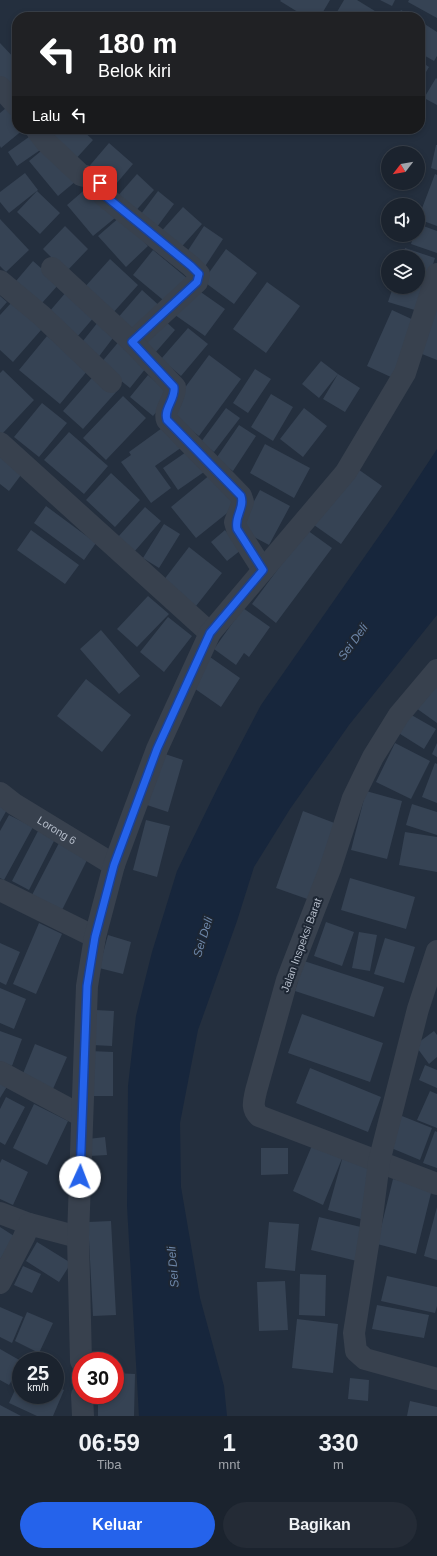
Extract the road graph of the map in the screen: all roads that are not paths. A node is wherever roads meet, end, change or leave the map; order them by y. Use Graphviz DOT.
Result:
graph roads {
  1 [pos="0,87"];
  2 [pos="12,100"];
  3 [pos="40,134"];
  4 [pos="52,268"];
  5 [pos="437,274"];
  6 [pos="0,281"];
  7 [pos="132,342"];
  8 [pos="111,382"];
  9 [pos="0,443"];
  10 [pos="263,570"];
  11 [pos="210,633"];
  12 [pos="437,670"];
  13 [pos="0,793"];
  14 [pos="114,865"];
  15 [pos="1,895"];
  16 [pos="95,937"];
  17 [pos="437,951"];
  18 [pos="0,1072"];
  19 [pos="82,1116"];
  20 [pos="379,1162"];
  21 [pos="437,1184"];
  22 [pos="0,1213"];
  23 [pos="29,1224"];
  24 [pos="78,1238"];
  25 [pos="0,1283"];
  26 [pos="81,1352"];
  27 [pos="437,1379"];
  28 [pos="82,1404"];
  29 [pos="83,1416"];
  1 -- 2 [label="street"];
  3 -- 7 [label="street"];
  4 -- 7 [label="street"];
  5 -- 10 [label="street"];
  6 -- 8 [label="street"];
  7 -- 10 [label="street"];
  9 -- 11 [label="street"];
  10 -- 11 [label="street"];
  11 -- 14 [label="street"];
  12 -- 20 [label="street, Jalan Inspeksi Barat"];
  13 -- 14 [label="street, Lorong 6"];
  14 -- 16 [label="street"];
  15 -- 16 [label="street"];
  16 -- 19 [label="street"];
  17 -- 20 [label="street"];
  18 -- 19 [label="street"];
  19 -- 24 [label="street"];
  20 -- 21 [label="street, Jalan Inspeksi Barat"];
  20 -- 27 [label="street"];
  22 -- 23 [label="street"];
  23 -- 24 [label="street"];
  23 -- 25 [label="street"];
  24 -- 26 [label="street"];
  28 -- 29 [label="street"];
}
